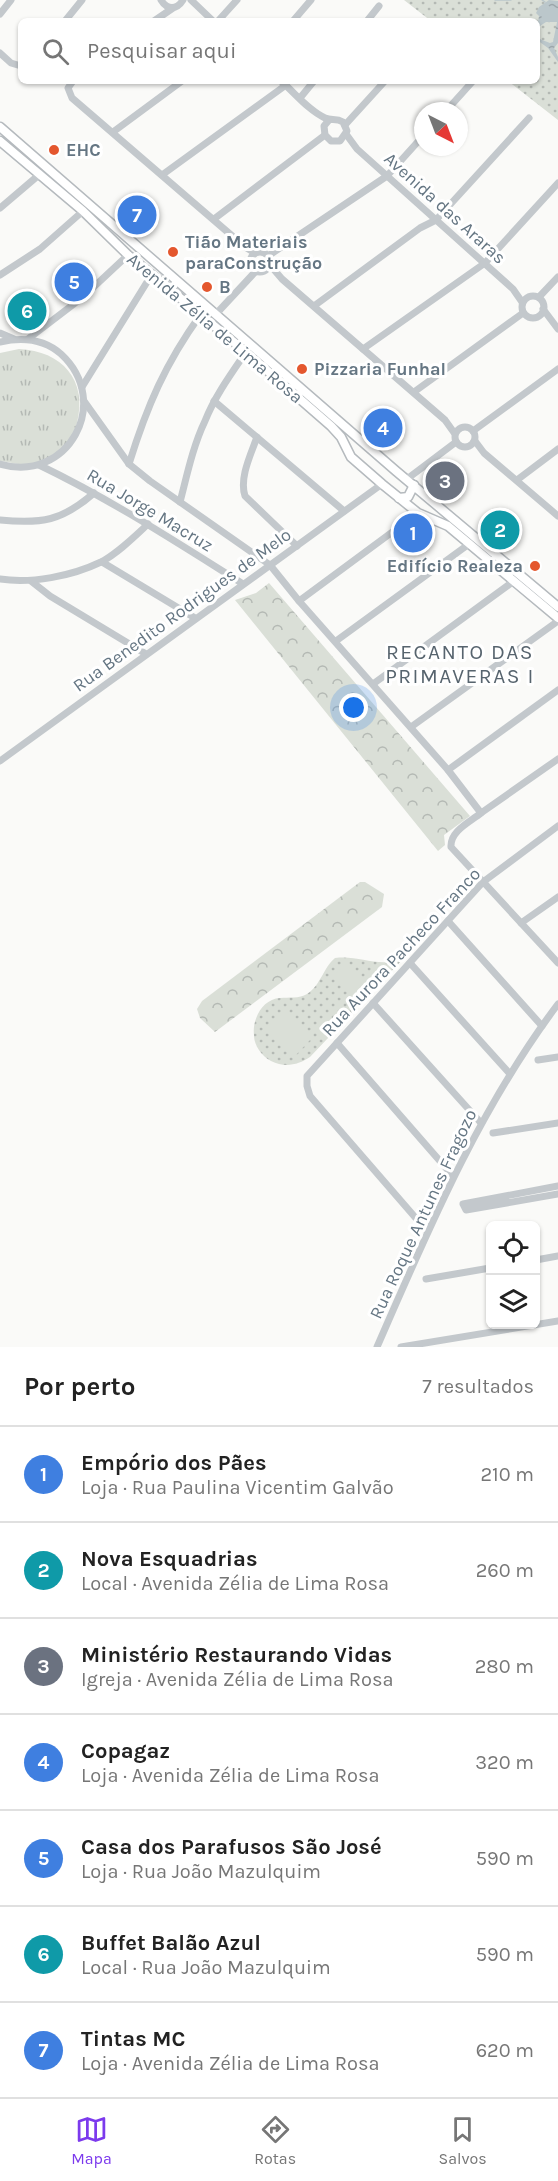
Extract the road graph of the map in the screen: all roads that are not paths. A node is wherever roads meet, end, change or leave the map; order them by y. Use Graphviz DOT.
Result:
graph roads {
  1 [pos="12,0"];
  2 [pos="82,0"];
  3 [pos="161,0"];
  4 [pos="191,0"];
  5 [pos="237,0"];
  6 [pos="311,0"];
  7 [pos="182,2"];
  8 [pos="198,6"];
  9 [pos="379,6"];
  10 [pos="173,8"];
  11 [pos="0,14"];
  12 [pos="67,18"];
  13 [pos="158,18"];
  14 [pos="210,18"];
  15 [pos="221,18"];
  16 [pos="296,18"];
  17 [pos="369,18"];
  18 [pos="0,53"];
  19 [pos="18,65"];
  20 [pos="71,84"];
  21 [pos="178,84"];
  22 [pos="282,84"];
  23 [pos="284,84"];
  24 [pos="312,84"];
  25 [pos="383,84"];
  26 [pos="470,84"];
  27 [pos="300,98"];
  28 [pos="454,102"];
  29 [pos="529,118"];
  30 [pos="326,123"];
  31 [pos="345,125"];
  32 [pos="0,127"];
  33 [pos="113,132"];
  34 [pos="346,134"];
  35 [pos="325,135"];
  36 [pos="0,141"];
  37 [pos="340,141"];
  38 [pos="414,146"];
  39 [pos="357,149"];
  40 [pos="40,174"];
  41 [pos="162,176"];
  42 [pos="387,176"];
  43 [pos="558,183"];
  44 [pos="0,208"];
  45 [pos="82,211"];
  46 [pos="214,219"];
  47 [pos="436,220"];
  48 [pos="128,255"];
  49 [pos="253,255"];
  50 [pos="268,256"];
  51 [pos="485,263"];
  52 [pos="264,269"];
  53 [pos="152,274"];
  54 [pos="0,275"];
  55 [pos="558,277"];
  56 [pos="513,289"];
  57 [pos="529,296"];
  58 [pos="539,297"];
  59 [pos="522,302"];
  60 [pos="314,306"];
  61 [pos="543,309"];
  62 [pos="523,313"];
  63 [pos="201,314"];
  64 [pos="216,314"];
  65 [pos="538,316"];
  66 [pos="556,327"];
  67 [pos="0,333"];
  68 [pos="14,339"];
  69 [pos="28,339"];
  70 [pos="0,342"];
  71 [pos="363,349"];
  72 [pos="246,352"];
  73 [pos="558,369"];
  74 [pos="82,387"];
  75 [pos="414,392"];
  76 [pos="84,401"];
  77 [pos="214,402"];
  78 [pos="458,431"];
  79 [pos="473,431"];
  80 [pos="257,437"];
  81 [pos="475,441"];
  82 [pos="456,442"];
  83 [pos="469,447"];
  84 [pos="558,449"];
  85 [pos="484,453"];
  86 [pos="0,464"];
  87 [pos="129,464"];
  88 [pos="39,465"];
  89 [pos="396,471"];
  90 [pos="369,473"];
  91 [pos="517,480"];
  92 [pos="411,482"];
  93 [pos="382,484"];
  94 [pos="94,493"];
  95 [pos="399,498"];
  96 [pos="180,502"];
  97 [pos="344,511"];
  98 [pos="418,513"];
  99 [pos="558,516"];
  100 [pos="0,520"];
  101 [pos="148,524"];
  102 [pos="469,544"];
  103 [pos="297,546"];
  104 [pos="102,562"];
  105 [pos="270,565"];
  106 [pos="0,579"];
  107 [pos="32,581"];
  108 [pos="514,581"];
  109 [pos="243,584"];
  110 [pos="299,601"];
  111 [pos="558,607"];
  112 [pos="195,618"];
  113 [pos="558,619"];
  114 [pos="336,641"];
  115 [pos="146,654"];
  116 [pos="373,684"];
  117 [pos="558,690"];
  118 [pos="411,727"];
  119 [pos="558,759"];
  120 [pos="0,761"];
  121 [pos="448,770"];
  122 [pos="481,813"];
  123 [pos="558,826"];
  124 [pos="483,882"];
  125 [pos="558,897"];
  126 [pos="448,921"];
  127 [pos="521,923"];
  128 [pos="410,963"];
  129 [pos="558,963"];
  130 [pos="373,1004"];
  131 [pos="558,1004"];
  132 [pos="542,1026"];
  133 [pos="337,1043"];
  134 [pos="558,1057"];
  135 [pos="538,1060"];
  136 [pos="510,1074"];
  137 [pos="481,1123"];
  138 [pos="558,1123"];
  139 [pos="493,1133"];
  140 [pos="453,1176"];
  141 [pos="558,1186"];
  142 [pos="558,1194"];
  143 [pos="427,1231"];
  144 [pos="558,1256"];
  145 [pos="540,1259"];
  146 [pos="486,1269"];
  147 [pos="426,1279"];
  148 [pos="558,1321"];
  149 [pos="377,1347"];
  150 [pos="401,1347"];
  1 -- 11 [label="street"];
  2 -- 12 [label="street"];
  3 -- 10 [label="street"];
  4 -- 8 [label="street"];
  5 -- 15 [label="street"];
  6 -- 16 [label="street"];
  7 -- 8 [label="street"];
  7 -- 10 [label="street"];
  8 -- 14 [label="street"];
  9 -- 17 [label="street"];
  10 -- 13 [label="street"];
  18 -- 19 [label="street"];
  20 -- 33 [label="street"];
  21 -- 33 [label="street"];
  22 -- 41 [label="street"];
  23 -- 27 [label="street"];
  24 -- 27 [label="street"];
  25 -- 31 [label="street"];
  26 -- 28 [label="street"];
  27 -- 30 [label="street"];
  29 -- 47 [label="street"];
  30 -- 31 [label="street"];
  30 -- 35 [label="street"];
  31 -- 34 [label="street"];
  32 -- 64 [label="main road, Avenida Zélia de Lima Rosa"];
  33 -- 41 [label="street"];
  34 -- 37 [label="street"];
  34 -- 39 [label="street"];
  35 -- 37 [label="street"];
  35 -- 46 [label="street"];
  36 -- 40 [label="main road, Avenida Zélia de Lima Rosa"];
  37 -- 39 [label="street"];
  38 -- 42 [label="street"];
  39 -- 42 [label="street, Avenida das Araras"];
  40 -- 44 [label="street"];
  40 -- 45 [label="main road, Avenida Zélia de Lima Rosa"];
  41 -- 46 [label="street"];
  42 -- 47 [label="street, Avenida das Araras"];
  42 -- 50 [label="street"];
  43 -- 51 [label="street"];
  45 -- 48 [label="main road, Avenida Zélia de Lima Rosa"];
  45 -- 54 [label="street"];
  46 -- 49 [label="street"];
  47 -- 51 [label="street, Avenida das Araras"];
  47 -- 60 [label="street"];
  48 -- 53 [label="main road, Avenida Zélia de Lima Rosa"];
  48 -- 69 [label="street"];
  49 -- 50 [label="street"];
  49 -- 52 [label="street"];
  50 -- 52 [label="street"];
  51 -- 56 [label="street, Avenida das Araras"];
  51 -- 71 [label="street"];
  52 -- 60 [label="street"];
  52 -- 64 [label="street"];
  53 -- 63 [label="main road, Avenida Zélia de Lima Rosa"];
  53 -- 74 [label="street"];
  55 -- 58 [label="street"];
  56 -- 57 [label="street"];
  56 -- 59 [label="street"];
  57 -- 58 [label="street"];
  57 -- 59 [label="street"];
  58 -- 61 [label="street"];
  59 -- 62 [label="street"];
  60 -- 71 [label="street"];
  61 -- 65 [label="street"];
  61 -- 66 [label="street"];
  62 -- 65 [label="street"];
  62 -- 75 [label="street"];
  63 -- 72 [label="main road, Avenida Zélia de Lima Rosa"];
  63 -- 87 [label="street"];
  64 -- 89 [label="main road, Avenida Zélia de Lima Rosa"];
  65 -- 66 [label="street"];
  67 -- 68 [label="street"];
  68 -- 69 [label="street"];
  68 -- 70 [label="street"];
  69 -- 74 [label="street"];
  71 -- 75 [label="street"];
  72 -- 77 [label="street"];
  72 -- 90 [label="main road, Avenida Zélia de Lima Rosa"];
  73 -- 79 [label="street"];
  74 -- 76 [label="street"];
  75 -- 78 [label="street"];
  76 -- 87 [label="street"];
  76 -- 88 [label="street, Rua Jorge Macruz"];
  77 -- 80 [label="street"];
  77 -- 96 [label="street"];
  78 -- 79 [label="street"];
  78 -- 82 [label="street"];
  79 -- 81 [label="street"];
  80 -- 97 [label="street"];
  80 -- 103 [label="street"];
  81 -- 83 [label="street"];
  81 -- 85 [label="street"];
  82 -- 83 [label="street"];
  82 -- 92 [label="street"];
  83 -- 85 [label="street"];
  84 -- 91 [label="street"];
  85 -- 91 [label="street"];
  86 -- 88 [label="street, Rua Jorge Macruz"];
  87 -- 96 [label="street"];
  88 -- 94 [label="street, Rua Jorge Macruz"];
  89 -- 90 [label="main road, Avenida Zélia de Lima Rosa"];
  89 -- 92 [label="main road, Avenida Zélia de Lima Rosa"];
  90 -- 93 [label="main road, Avenida Zélia de Lima Rosa"];
  91 -- 99 [label="street"];
  92 -- 95 [label="main road"];
  92 -- 111 [label="main road, Avenida Zélia de Lima Rosa"];
  93 -- 95 [label="main road, Avenida Zélia de Lima Rosa"];
  93 -- 97 [label="street, Rua Benedito Rodrigues de Melo"];
  94 -- 100 [label="street"];
  94 -- 101 [label="street, Rua Jorge Macruz"];
  95 -- 98 [label="main road, Avenida Zélia de Lima Rosa"];
  96 -- 105 [label="street"];
  97 -- 103 [label="street, Rua Benedito Rodrigues de Melo"];
  98 -- 102 [label="main road, Avenida Zélia de Lima Rosa"];
  98 -- 110 [label="street"];
  101 -- 104 [label="street"];
  101 -- 109 [label="street, Rua Jorge Macruz"];
  102 -- 108 [label="main road, Avenida Zélia de Lima Rosa"];
  102 -- 114 [label="street"];
  103 -- 105 [label="street, Rua Benedito Rodrigues de Melo"];
  104 -- 107 [label="street"];
  104 -- 112 [label="street"];
  105 -- 109 [label="street, Rua Benedito Rodrigues de Melo"];
  105 -- 110 [label="street"];
  106 -- 107 [label="street"];
  107 -- 115 [label="street"];
  108 -- 113 [label="main road, Avenida Zélia de Lima Rosa"];
  108 -- 116 [label="street"];
  109 -- 112 [label="street, Rua Benedito Rodrigues de Melo"];
  110 -- 114 [label="street"];
  112 -- 115 [label="street, Rua Benedito Rodrigues de Melo"];
  113 -- 118 [label="street"];
  114 -- 116 [label="street"];
  115 -- 120 [label="street, Rua Benedito Rodrigues de Melo"];
  116 -- 118 [label="street"];
  117 -- 121 [label="street"];
  118 -- 121 [label="street"];
  119 -- 122 [label="street"];
  121 -- 122 [label="street"];
  122 -- 124 [label="street"];
  123 -- 124 [label="street, Rua Aurora Pacheco Franco"];
  124 -- 126 [label="street, Rua Aurora Pacheco Franco"];
  124 -- 127 [label="street"];
  125 -- 127 [label="street"];
  126 -- 128 [label="street, Rua Aurora Pacheco Franco"];
  126 -- 132 [label="street"];
  127 -- 129 [label="street"];
  128 -- 130 [label="street, Rua Aurora Pacheco Franco"];
  128 -- 136 [label="street"];
  130 -- 133 [label="street, Rua Aurora Pacheco Franco"];
  130 -- 137 [label="street"];
  131 -- 132 [label="street, Rua Roque Antunes Fragozo"];
  132 -- 136 [label="street, Rua Roque Antunes Fragozo"];
  133 -- 140 [label="street"];
  133 -- 143 [label="street, Rua Aurora Pacheco Franco"];
  134 -- 135 [label="street"];
  136 -- 137 [label="street, Rua Roque Antunes Fragozo"];
  137 -- 140 [label="street, Rua Roque Antunes Fragozo"];
  138 -- 139 [label="street"];
  140 -- 143 [label="street, Rua Roque Antunes Fragozo"];
  141 -- 142 [label="street"];
  143 -- 149 [label="street, Rua Roque Antunes Fragozo"];
  144 -- 145 [label="street"];
  146 -- 147 [label="street"];
  148 -- 150 [label="street"];
}
